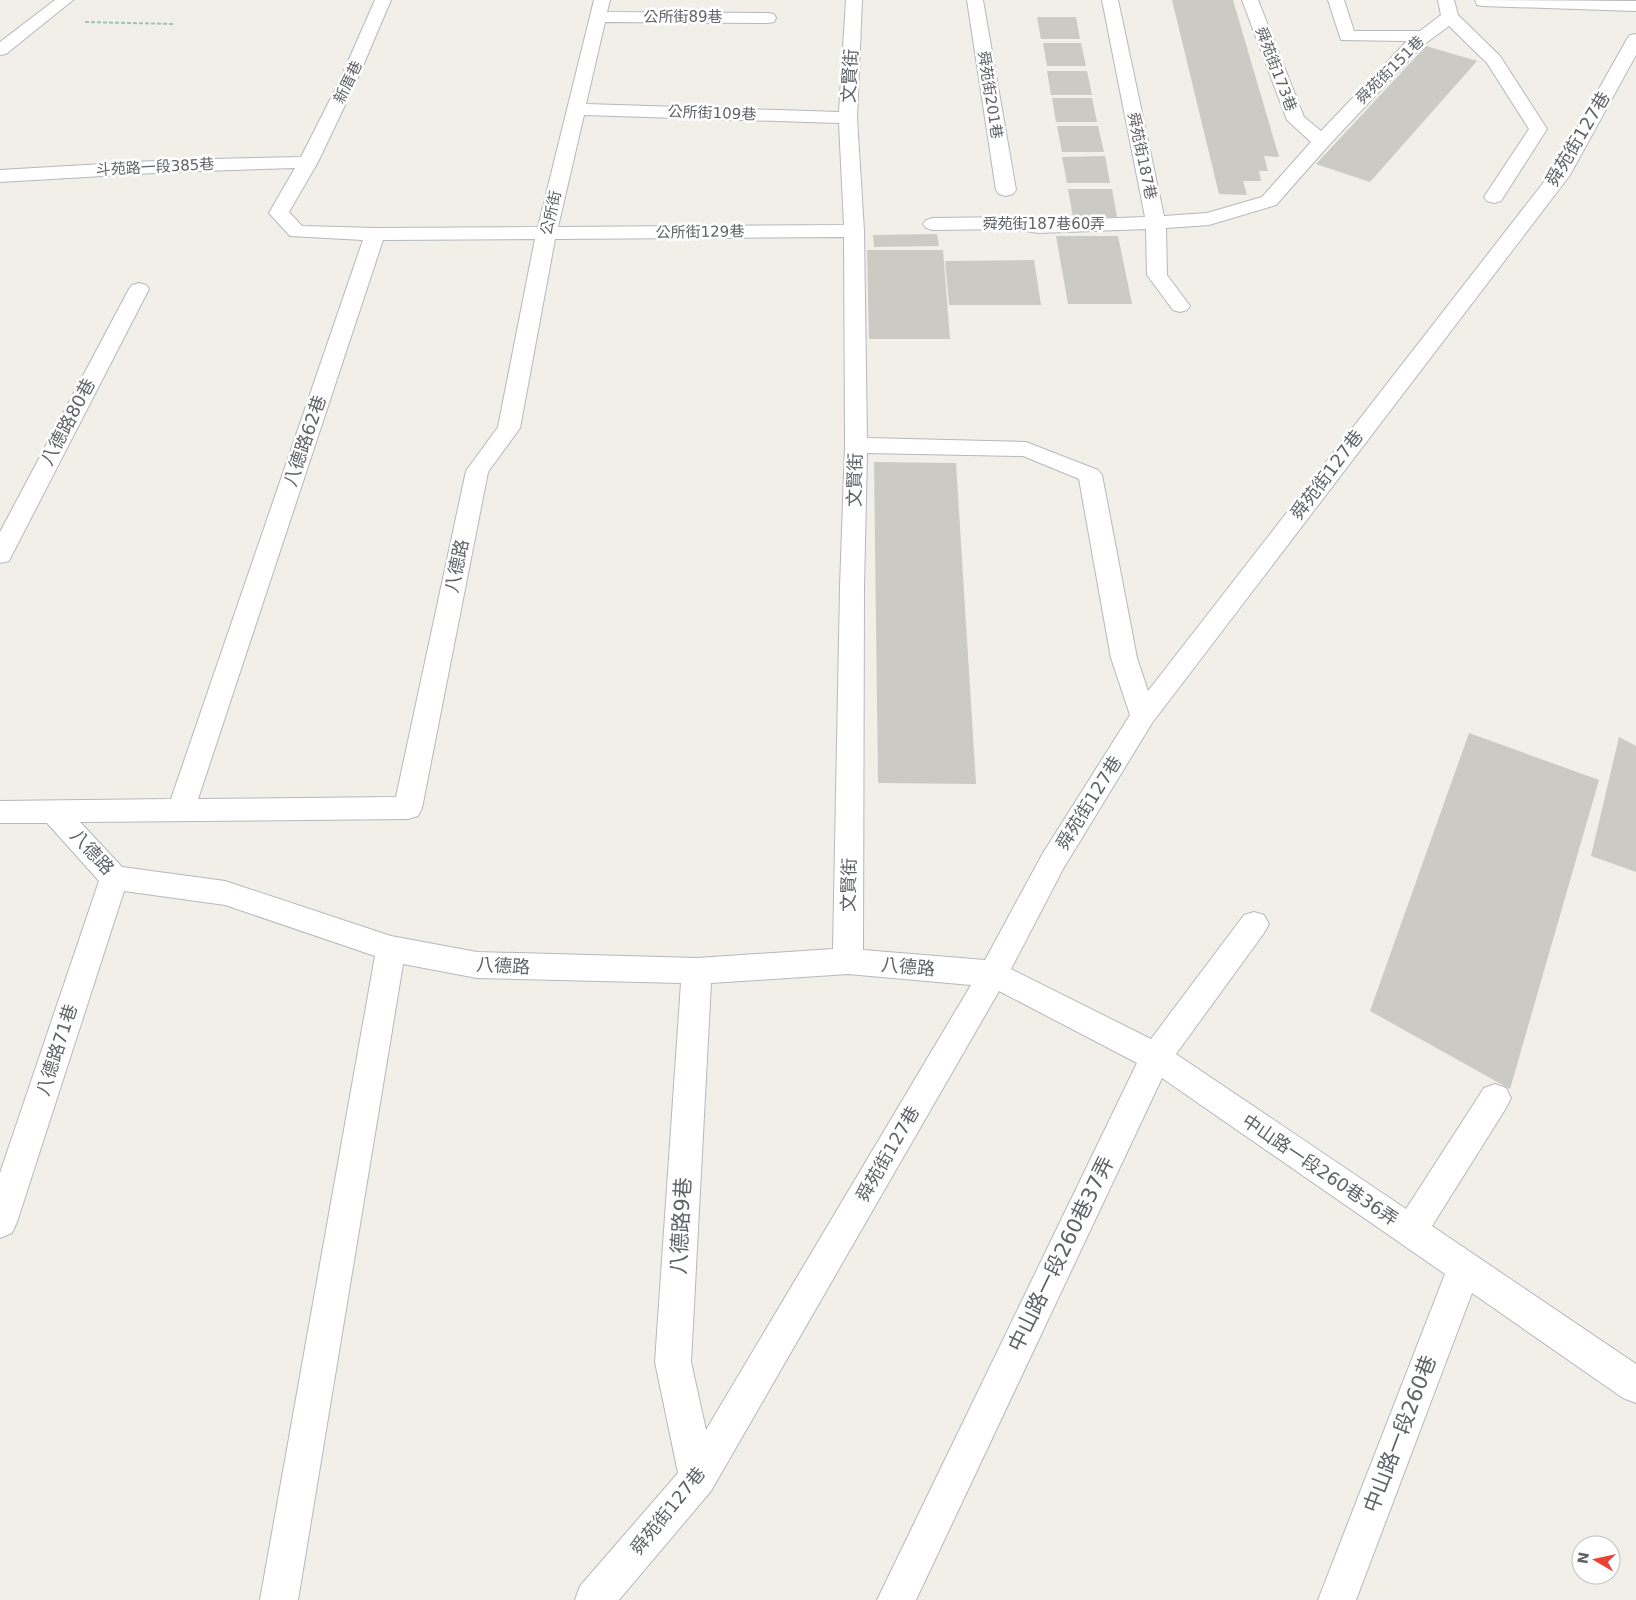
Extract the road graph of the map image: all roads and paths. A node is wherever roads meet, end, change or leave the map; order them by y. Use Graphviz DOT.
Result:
graph roads {
  1 [pos="64,0"];
  2 [pos="383,0"];
  3 [pos="854,0"];
  4 [pos="975,0"];
  5 [pos="1110,0"];
  6 [pos="1250,0"];
  7 [pos="1336,0"];
  8 [pos="1483,1"];
  9 [pos="1636,6"];
  10 [pos="600,8"];
  11 [pos="1448,9"];
  12 [pos="768,18"];
  13 [pos="38,20"];
  14 [pos="174,24"];
  15 [pos="1424,36"];
  16 [pos="1636,39"];
  17 [pos="0,50"];
  18 [pos="576,109"];
  19 [pos="848,118"];
  20 [pos="1322,141"];
  21 [pos="309,162"];
  22 [pos="0,176"];
  23 [pos="1006,190"];
  24 [pos="1494,197"];
  25 [pos="1156,223"];
  26 [pos="933,224"];
  27 [pos="854,231"];
  28 [pos="374,234"];
  29 [pos="546,234"];
  30 [pos="139,289"];
  31 [pos="1180,306"];
  32 [pos="509,428"];
  33 [pos="856,445"];
  34 [pos="0,555"];
  35 [pos="1143,716"];
  36 [pos="181,810"];
  37 [pos="0,812"];
  38 [pos="54,812"];
  39 [pos="114,878"];
  40 [pos="1254,924"];
  41 [pos="391,949"];
  42 [pos="848,961"];
  43 [pos="697,971"];
  44 [pos="993,974"];
  45 [pos="1156,1057"];
  46 [pos="1495,1098"];
  47 [pos="0,1222"];
  48 [pos="1410,1232"];
  49 [pos="1464,1269"];
  50 [pos="1636,1385"];
  51 [pos="698,1478"];
  52 [pos="279,1600"];
  53 [pos="594,1600"];
  54 [pos="896,1600"];
  55 [pos="1337,1600"];
  1 -- 13 [label="street"];
  2 -- 21 [label="street, 新厝巷"];
  3 -- 19 [label="street, 文賢街"];
  4 -- 23 [label="street, 舜苑街201巷"];
  5 -- 25 [label="street, 舜苑街187巷"];
  6 -- 20 [label="street, 舜苑街173巷"];
  7 -- 15 [label="street"];
  8 -- 9 [label="street"];
  10 -- 12 [label="street, 公所街89巷"];
  10 -- 18 [label="street, 公所街"];
  11 -- 15 [label="street, 舜苑街151巷"];
  11 -- 24 [label="street"];
  13 -- 14 [label="path"];
  13 -- 17 [label="street"];
  15 -- 20 [label="street, 舜苑街151巷"];
  16 -- 35 [label="street, 舜苑街127巷"];
  18 -- 19 [label="street, 公所街109巷"];
  18 -- 29 [label="street, 公所街"];
  19 -- 27 [label="street, 文賢街"];
  20 -- 25 [label="street"];
  21 -- 22 [label="street, 斗苑路一段385巷"];
  21 -- 28 [label="street, 新厝巷"];
  25 -- 26 [label="street, 舜苑街187巷60弄"];
  25 -- 31 [label="street, 舜苑街187巷"];
  27 -- 29 [label="street, 公所街129巷"];
  27 -- 33 [label="street, 文賢街"];
  28 -- 29 [label="street"];
  28 -- 36 [label="street, 八德路62巷"];
  29 -- 32 [label="street, 公所街"];
  30 -- 34 [label="street, 八德路80巷"];
  32 -- 36 [label="street, 八德路"];
  33 -- 35 [label="street"];
  33 -- 42 [label="street, 文賢街"];
  35 -- 44 [label="street, 舜苑街127巷"];
  36 -- 38 [label="street, 八德路"];
  37 -- 38 [label="street, 八德路"];
  38 -- 39 [label="street, 八德路"];
  39 -- 41 [label="street, 八德路"];
  39 -- 47 [label="street, 八德路71巷"];
  40 -- 45 [label="street, 中山路一段260巷37弄"];
  41 -- 43 [label="street, 八德路"];
  41 -- 52 [label="street"];
  42 -- 43 [label="street, 八德路"];
  42 -- 44 [label="street, 八德路"];
  43 -- 51 [label="street, 八德路9巷"];
  44 -- 45 [label="street, 中山路一段260巷36弄"];
  44 -- 51 [label="street, 舜苑街127巷"];
  45 -- 48 [label="street, 中山路一段260巷36弄"];
  45 -- 54 [label="street, 中山路一段260巷37弄"];
  46 -- 48 [label="street"];
  48 -- 49 [label="street, 中山路一段260巷36弄"];
  49 -- 50 [label="street, 中山路一段260巷36弄"];
  49 -- 55 [label="street, 中山路一段260巷"];
  51 -- 53 [label="street, 舜苑街127巷"];
}
